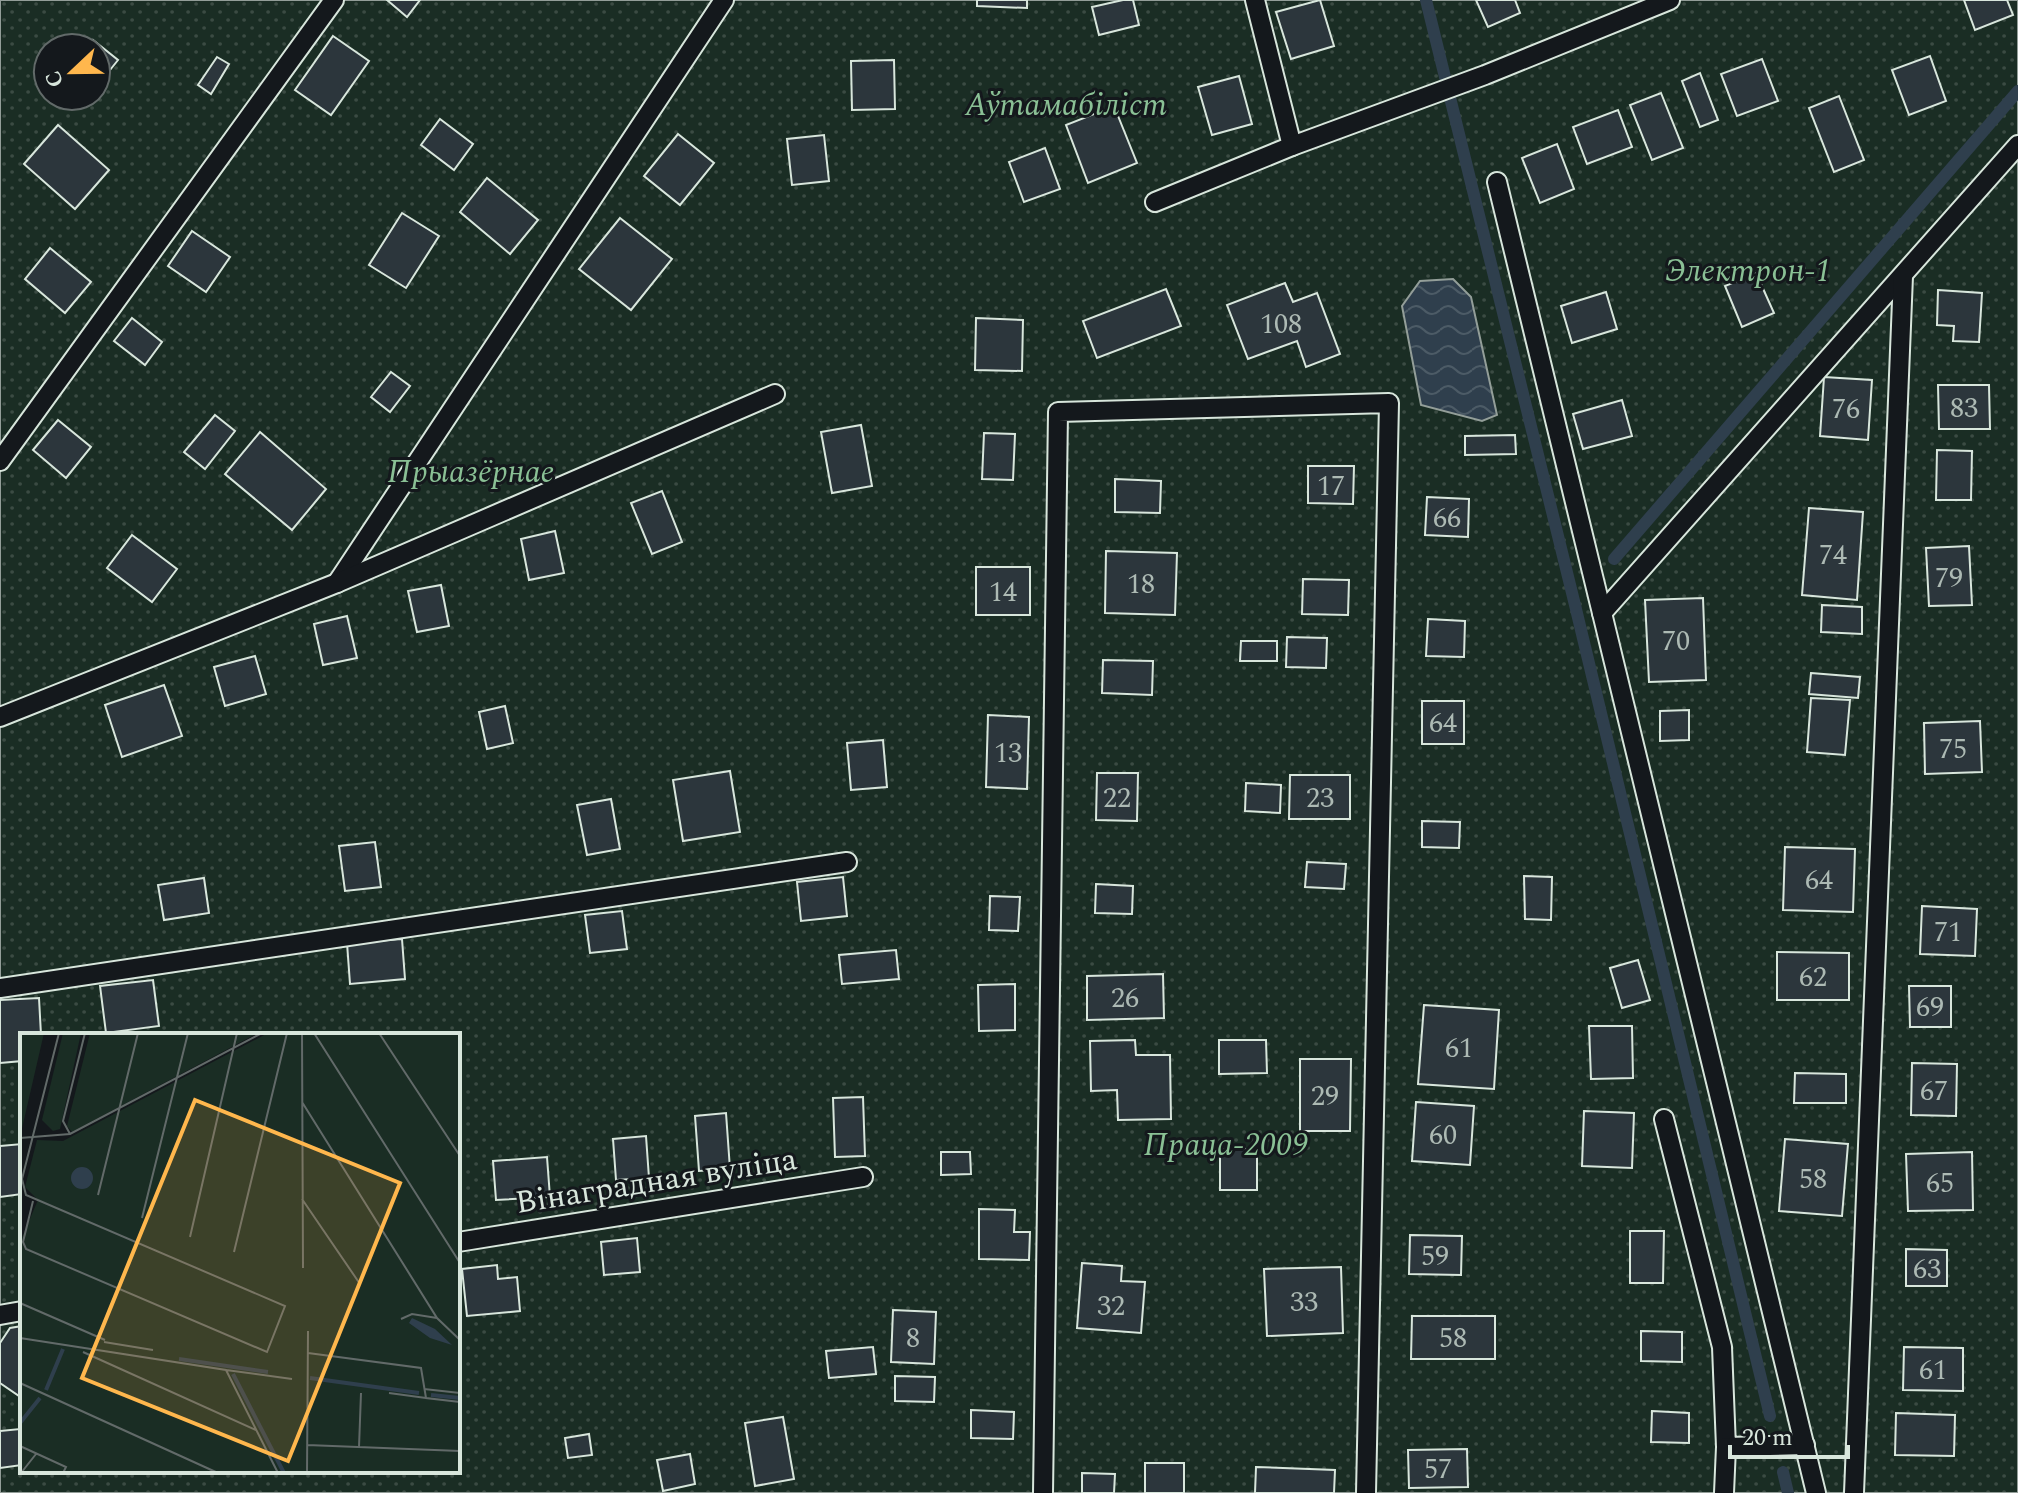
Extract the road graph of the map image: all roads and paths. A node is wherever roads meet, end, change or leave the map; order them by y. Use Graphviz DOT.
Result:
graph roads {
  1 [pos="334,0"];
  2 [pos="724,0"];
  3 [pos="1255,0"];
  4 [pos="1670,0"];
  5 [pos="2018,145"];
  6 [pos="1292,146"];
  7 [pos="1497,182"];
  8 [pos="1155,202"];
  9 [pos="1903,276"];
  10 [pos="775,394"];
  11 [pos="0,461"];
  12 [pos="337,583"];
  13 [pos="1602,613"];
  14 [pos="0,717"];
  15 [pos="847,862"];
  16 [pos="0,988"];
  17 [pos="1664,1119"];
  18 [pos="863,1177"];
  19 [pos="460,1242"];
  20 [pos="20,1311"];
  21 [pos="0,1315"];
  22 [pos="1805,1445"];
  23 [pos="1726,1447"];
  24 [pos="1043,1493"];
  25 [pos="1366,1493"];
  26 [pos="1724,1493"];
  27 [pos="1816,1493"];
  28 [pos="1854,1493"];
  1 -- 11 [label="lane"];
  2 -- 12 [label="lane"];
  3 -- 6 [label="lane"];
  4 -- 6 [label="lane"];
  5 -- 9 [label="lane"];
  6 -- 8 [label="lane"];
  7 -- 13 [label="lane"];
  9 -- 13 [label="lane"];
  9 -- 28 [label="lane"];
  10 -- 12 [label="lane"];
  12 -- 14 [label="lane"];
  13 -- 22 [label="lane"];
  15 -- 16 [label="lane"];
  17 -- 23 [label="lane"];
  18 -- 19 [label="lane, Вінаградная вуліца"];
  20 -- 21 [label="lane"];
  22 -- 23 [label="lane"];
  22 -- 27 [label="lane"];
  23 -- 26 [label="lane"];
  24 -- 25 [label="lane"];
}
